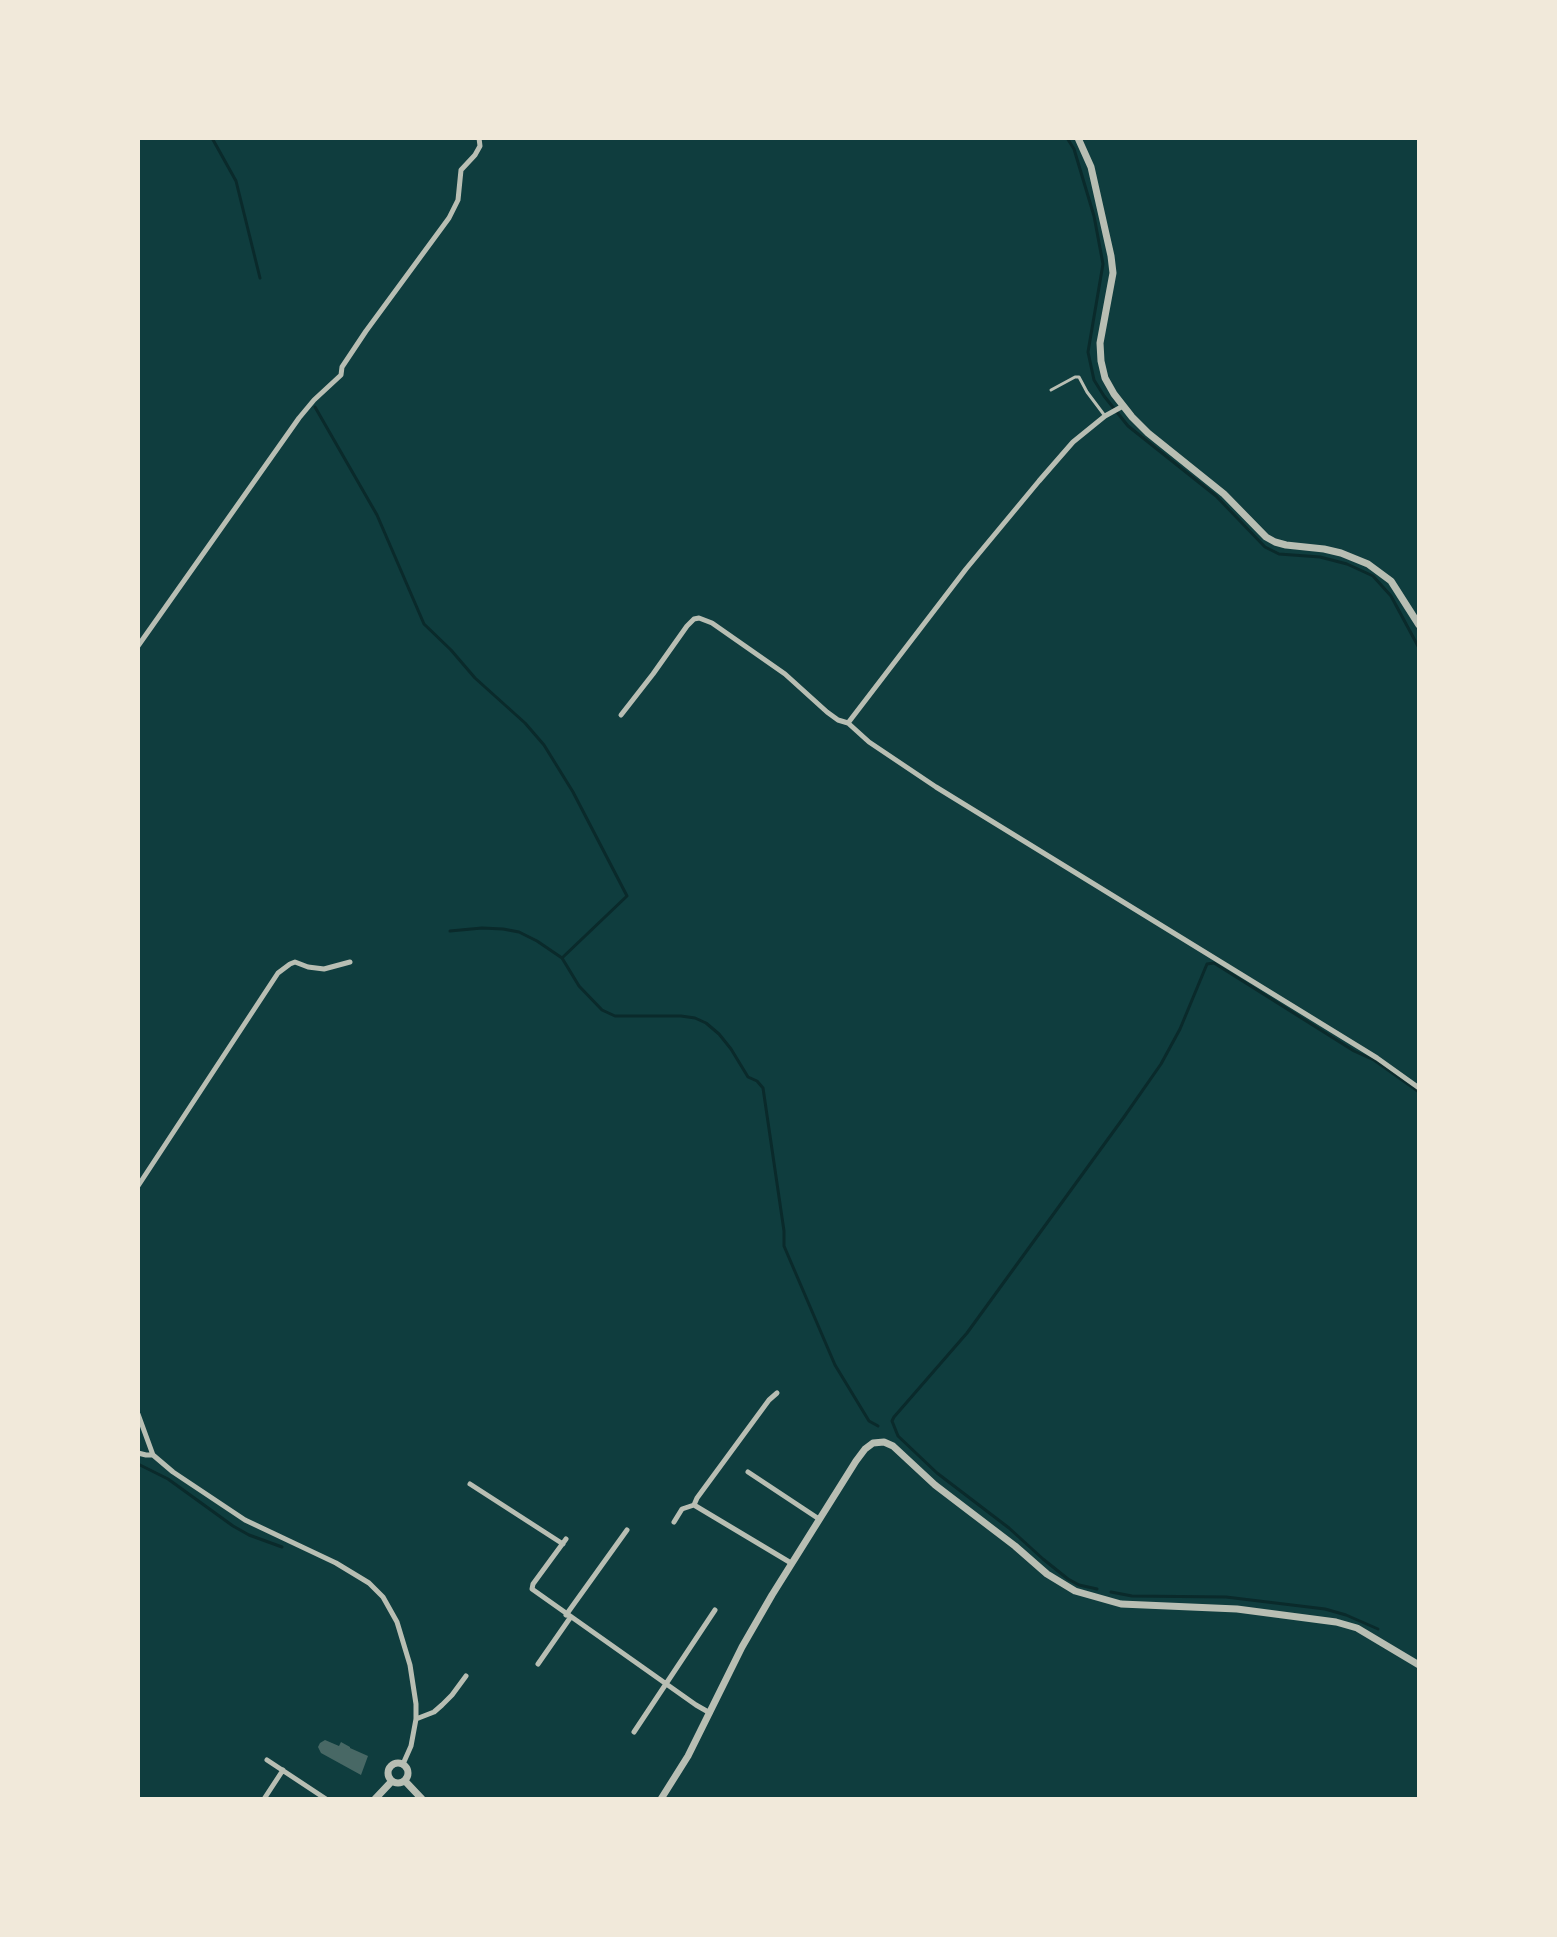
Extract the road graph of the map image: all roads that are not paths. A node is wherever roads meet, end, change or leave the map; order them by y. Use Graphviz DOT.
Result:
graph roads {
  1 [pos="479,138"];
  2 [pos="1078,138"];
  3 [pos="1051,390"];
  4 [pos="1120,408"];
  5 [pos="1106,416"];
  6 [pos="1419,625"];
  7 [pos="138,646"];
  8 [pos="621,715"];
  9 [pos="848,723"];
  10 [pos="350,962"];
  11 [pos="1419,1088"];
  12 [pos="138,1186"];
  13 [pos="777,1393"];
  14 [pos="138,1414"];
  15 [pos="138,1453"];
  16 [pos="153,1455"];
  17 [pos="748,1472"];
  18 [pos="470,1484"];
  19 [pos="694,1505"];
  20 [pos="819,1519"];
  21 [pos="674,1522"];
  22 [pos="627,1530"];
  23 [pos="791,1563"];
  24 [pos="715,1610"];
  25 [pos="568,1616"];
  26 [pos="538,1664"];
  27 [pos="1419,1665"];
  28 [pos="466,1676"];
  29 [pos="665,1683"];
  30 [pos="710,1713"];
  31 [pos="416,1719"];
  32 [pos="634,1732"];
  33 [pos="267,1760"];
  34 [pos="403,1764"];
  35 [pos="283,1770"];
  36 [pos="392,1781"];
  37 [pos="405,1781"];
  38 [pos="264,1799"];
  39 [pos="326,1799"];
  40 [pos="375,1799"];
  41 [pos="422,1799"];
  42 [pos="661,1799"];
  1 -- 7 [label="street"];
  2 -- 4 [label="street"];
  3 -- 5 [label="lane"];
  4 -- 5 [label="street"];
  4 -- 6 [label="street"];
  5 -- 9 [label="street"];
  8 -- 9 [label="street"];
  9 -- 11 [label="street"];
  10 -- 12 [label="street"];
  13 -- 19 [label="street"];
  14 -- 16 [label="street"];
  15 -- 16 [label="street"];
  16 -- 31 [label="street"];
  17 -- 20 [label="street"];
  18 -- 25 [label="street"];
  19 -- 21 [label="street"];
  19 -- 23 [label="street"];
  20 -- 23 [label="street"];
  20 -- 27 [label="street"];
  22 -- 25 [label="street"];
  23 -- 30 [label="street"];
  24 -- 29 [label="street"];
  25 -- 26 [label="street"];
  25 -- 29 [label="street"];
  28 -- 31 [label="street"];
  29 -- 30 [label="street"];
  29 -- 32 [label="street"];
  30 -- 42 [label="street"];
  31 -- 34 [label="street"];
  33 -- 35 [label="street"];
  34 -- 36 [label="street"];
  34 -- 37 [label="street"];
  35 -- 38 [label="street"];
  35 -- 39 [label="street"];
  36 -- 37 [label="street"];
  36 -- 40 [label="street"];
  37 -- 41 [label="street"];
}
